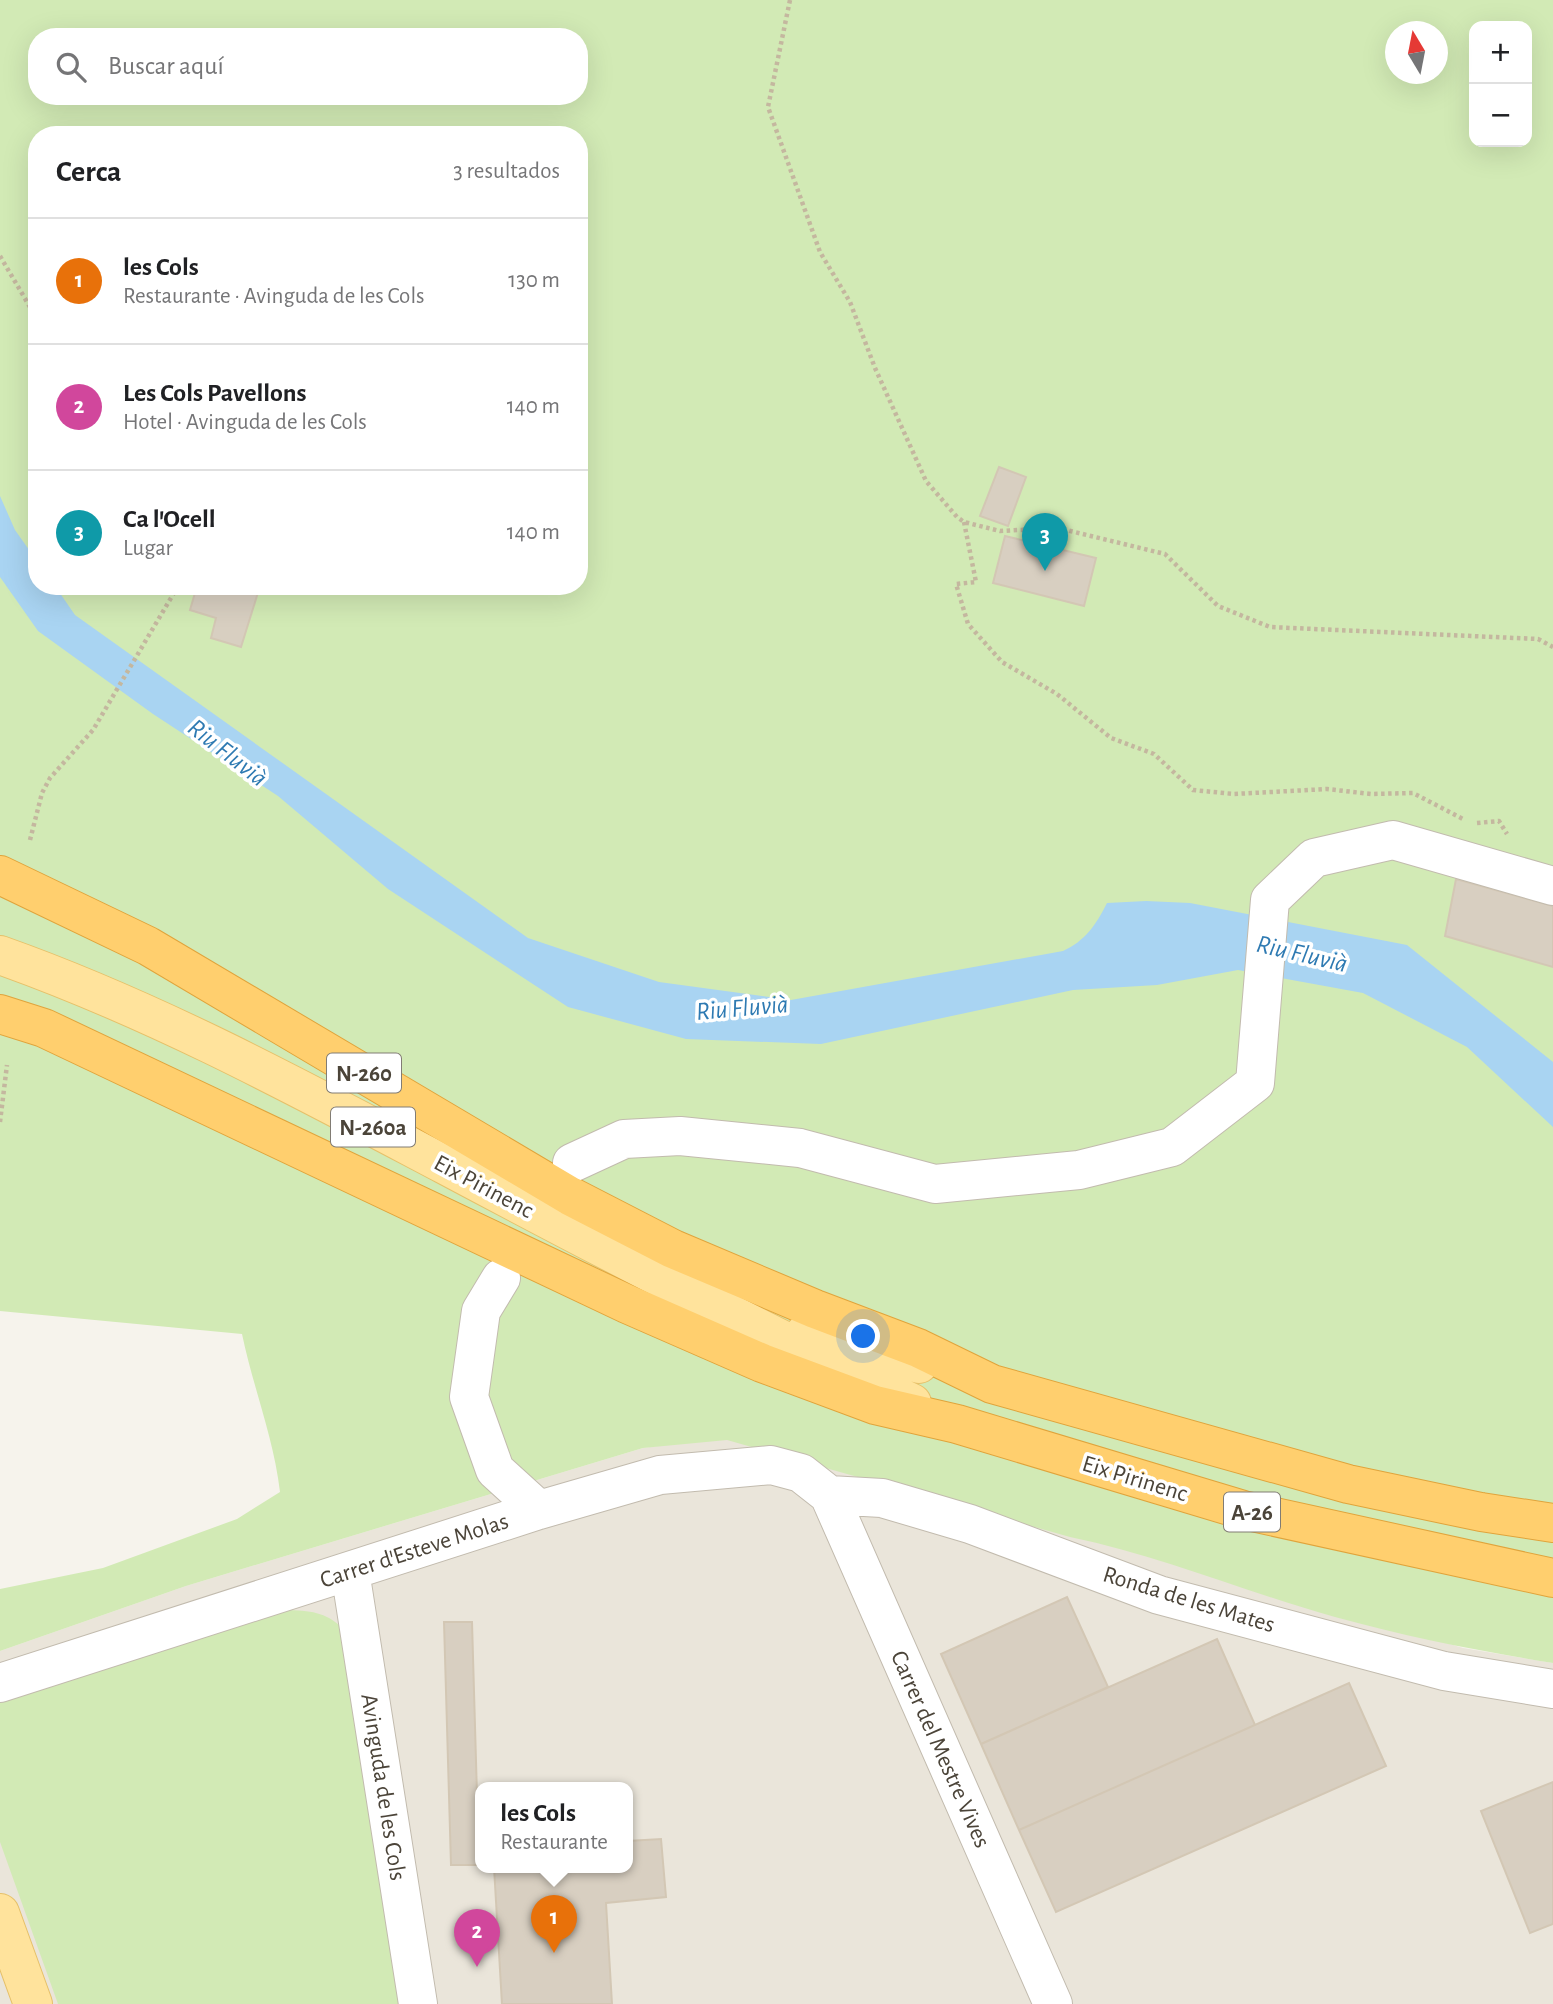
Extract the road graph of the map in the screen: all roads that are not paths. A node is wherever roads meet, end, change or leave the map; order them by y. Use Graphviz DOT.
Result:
graph roads {
  1 [pos="0,875"];
  2 [pos="1553,886"];
  3 [pos="0,955"];
  4 [pos="0,1014"];
  5 [pos="0,1026"];
  6 [pos="44,1028"];
  7 [pos="572,1163"];
  8 [pos="501,1278"];
  9 [pos="738,1316"];
  10 [pos="992,1384"];
  11 [pos="957,1424"];
  12 [pos="829,1495"];
  13 [pos="539,1510"];
  14 [pos="1553,1523"];
  15 [pos="350,1571"];
  16 [pos="1553,1578"];
  17 [pos="0,1683"];
  18 [pos="1553,1689"];
  19 [pos="0,1913"];
  20 [pos="33,2004"];
  21 [pos="418,2004"];
  22 [pos="1053,2004"];
  1 -- 10 [label="highway, N-260"];
  2 -- 7 [label="street"];
  3 -- 9 [label="main road, Eix Pirinenc / N-260a"];
  4 -- 6 [label="highway"];
  5 -- 6 [label="highway"];
  6 -- 11 [label="highway"];
  8 -- 13 [label="street"];
  9 -- 10 [label="main road, Eix Pirinenc / A-26"];
  9 -- 11 [label="main road, Eix Pirinenc / A-26"];
  10 -- 14 [label="highway, Eix Pirinenc / A-26"];
  11 -- 16 [label="highway, Eix Pirinenc / A-26"];
  12 -- 13 [label="street, Carrer d'Esteve Molas"];
  12 -- 18 [label="street, Ronda de les Mates"];
  12 -- 22 [label="street, Carrer del Mestre Vives"];
  13 -- 15 [label="street, Carrer d'Esteve Molas"];
  15 -- 17 [label="street, Carrer d'Esteve Molas"];
  15 -- 21 [label="street, Avinguda de les Cols"];
  19 -- 20 [label="main road"];
}
